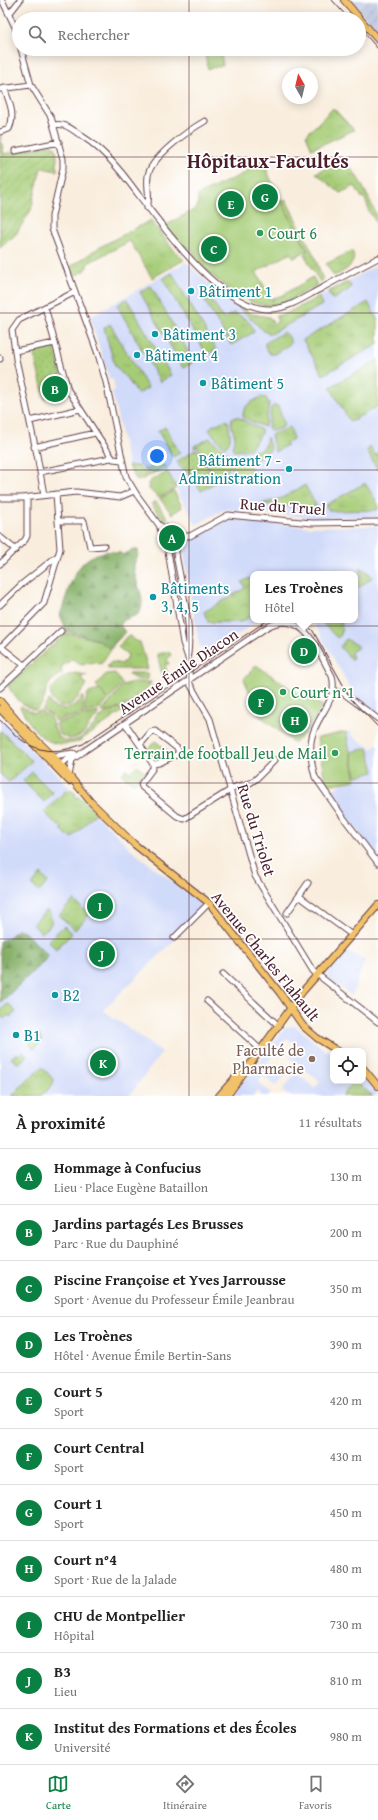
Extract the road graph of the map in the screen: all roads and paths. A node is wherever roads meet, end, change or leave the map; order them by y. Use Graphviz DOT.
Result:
graph roads {
  1 [pos="2,0"];
  2 [pos="20,0"];
  3 [pos="344,0"];
  4 [pos="2,6"];
  5 [pos="354,12"];
  6 [pos="9,14"];
  7 [pos="12,22"];
  8 [pos="366,26"];
  9 [pos="378,40"];
  10 [pos="23,56"];
  11 [pos="31,85"];
  12 [pos="1,88"];
  13 [pos="205,121"];
  14 [pos="54,125"];
  15 [pos="0,132"];
  16 [pos="59,142"];
  17 [pos="14,151"];
  18 [pos="147,208"];
  19 [pos="378,258"];
  20 [pos="75,292"];
  21 [pos="45,307"];
  22 [pos="55,344"];
  23 [pos="15,351"];
  24 [pos="80,409"];
  25 [pos="30,421"];
  26 [pos="95,432"];
  27 [pos="34,446"];
  28 [pos="112,458"];
  29 [pos="122,460"];
  30 [pos="40,472"];
  31 [pos="134,491"];
  32 [pos="56,494"];
  33 [pos="44,495"];
  34 [pos="0,498"];
  35 [pos="27,498"];
  36 [pos="58,521"];
  37 [pos="378,522"];
  38 [pos="159,525"];
  39 [pos="168,529"];
  40 [pos="163,535"];
  41 [pos="181,536"];
  42 [pos="190,536"];
  43 [pos="0,537"];
  44 [pos="178,543"];
  45 [pos="167,545"];
  46 [pos="104,546"];
  47 [pos="16,550"];
  48 [pos="56,557"];
  49 [pos="0,564"];
  50 [pos="0,605"];
  51 [pos="273,623"];
  52 [pos="291,623"];
  53 [pos="61,631"];
  54 [pos="0,647"];
  55 [pos="188,658"];
  56 [pos="24,665"];
  57 [pos="189,679"];
  58 [pos="0,688"];
  59 [pos="333,694"];
  60 [pos="0,701"];
  61 [pos="0,704"];
  62 [pos="0,709"];
  63 [pos="378,719"];
  64 [pos="18,722"];
  65 [pos="125,723"];
  66 [pos="140,745"];
  67 [pos="87,748"];
  68 [pos="78,752"];
  69 [pos="52,756"];
  70 [pos="72,760"];
  71 [pos="275,760"];
  72 [pos="153,764"];
  73 [pos="59,767"];
  74 [pos="69,776"];
  75 [pos="231,789"];
  76 [pos="86,795"];
  77 [pos="378,863"];
  78 [pos="308,882"];
  79 [pos="299,896"];
  80 [pos="209,903"];
  81 [pos="378,905"];
  82 [pos="287,914"];
  83 [pos="352,936"];
  84 [pos="174,938"];
  85 [pos="223,974"];
  86 [pos="317,976"];
  87 [pos="207,1001"];
  88 [pos="292,1008"];
  89 [pos="378,1022"];
  90 [pos="279,1026"];
  91 [pos="333,1048"];
  92 [pos="260,1050"];
  93 [pos="246,1069"];
  94 [pos="366,1072"];
  95 [pos="378,1086"];
  96 [pos="219,1096"];
  97 [pos="227,1096"];
  1 -- 4 [label="street"];
  2 -- 6 [label="street"];
  3 -- 5 [label="main road"];
  4 -- 6 [label="street"];
  6 -- 7 [label="street"];
  8 -- 9 [label="main road"];
  10 -- 11 [label="street"];
  11 -- 12 [label="street"];
  11 -- 14 [label="street"];
  12 -- 15 [label="street"];
  13 -- 18 [label="street"];
  14 -- 16 [label="street"];
  14 -- 18 [label="street"];
  16 -- 17 [label="street"];
  16 -- 20 [label="street"];
  18 -- 19 [label="street"];
  20 -- 21 [label="street"];
  20 -- 29 [label="street"];
  21 -- 22 [label="street"];
  21 -- 23 [label="street"];
  22 -- 23 [label="street"];
  22 -- 24 [label="street"];
  23 -- 25 [label="street"];
  24 -- 25 [label="street"];
  24 -- 26 [label="street"];
  25 -- 27 [label="street"];
  26 -- 27 [label="street"];
  26 -- 28 [label="street"];
  27 -- 30 [label="street"];
  28 -- 29 [label="street"];
  28 -- 30 [label="street"];
  29 -- 31 [label="street"];
  30 -- 33 [label="street"];
  31 -- 32 [label="street"];
  31 -- 38 [label="street"];
  32 -- 33 [label="street"];
  32 -- 36 [label="street"];
  33 -- 35 [label="street"];
  34 -- 35 [label="street"];
  35 -- 47 [label="street"];
  36 -- 46 [label="street"];
  36 -- 48 [label="street"];
  37 -- 42 [label="street, Rue du Truel"];
  38 -- 39 [label="street"];
  38 -- 40 [label="street"];
  39 -- 40 [label="street"];
  39 -- 41 [label="street"];
  40 -- 45 [label="street"];
  41 -- 42 [label="street, Rue du Truel"];
  41 -- 44 [label="street"];
  42 -- 44 [label="street, Rue du Truel"];
  43 -- 47 [label="street"];
  44 -- 45 [label="street"];
  44 -- 55 [label="street"];
  45 -- 55 [label="street"];
  47 -- 49 [label="street"];
  48 -- 50 [label="street"];
  48 -- 54 [label="street"];
  51 -- 57 [label="street, Avenue Émile Diacon"];
  52 -- 59 [label="street, Avenue Émile Diacon"];
  53 -- 56 [label="street"];
  54 -- 56 [label="street"];
  55 -- 57 [label="street"];
  56 -- 58 [label="street"];
  57 -- 65 [label="street, Avenue Émile Diacon"];
  57 -- 75 [label="street, Rue du Triolet"];
  59 -- 63 [label="street"];
  59 -- 77 [label="street"];
  60 -- 64 [label="main road"];
  61 -- 64 [label="main road"];
  62 -- 73 [label="main road"];
  64 -- 69 [label="main road"];
  65 -- 66 [label="street"];
  65 -- 67 [label="street, Avenue Émile Diacon"];
  66 -- 72 [label="street"];
  66 -- 72 [label="street"];
  67 -- 68 [label="street, Avenue Émile Diacon"];
  67 -- 70 [label="street, Avenue Émile Diacon"];
  68 -- 69 [label="street, Avenue Émile Diacon"];
  68 -- 73 [label="street, Avenue Émile Diacon"];
  69 -- 73 [label="main road"];
  70 -- 73 [label="street, Avenue Émile Diacon"];
  70 -- 74 [label="street"];
  71 -- 75 [label="street"];
  72 -- 75 [label="street"];
  73 -- 74 [label="main road, Avenue Charles Flahault"];
  73 -- 76 [label="main road, Avenue Charles Flahault"];
  74 -- 76 [label="main road, Avenue Charles Flahault"];
  75 -- 86 [label="street, Rue du Triolet"];
  76 -- 80 [label="main road, Avenue Charles Flahault"];
  78 -- 79 [label="street"];
  79 -- 82 [label="street"];
  79 -- 83 [label="street"];
  80 -- 84 [label="street"];
  80 -- 88 [label="main road, Avenue Charles Flahault"];
  81 -- 83 [label="main road"];
  83 -- 86 [label="main road"];
  85 -- 90 [label="street"];
  86 -- 88 [label="main road"];
  86 -- 89 [label="street, Rue du Triolet"];
  87 -- 92 [label="street"];
  88 -- 90 [label="main road"];
  88 -- 91 [label="main road, Avenue Charles Flahault"];
  90 -- 92 [label="main road"];
  92 -- 93 [label="main road"];
  93 -- 96 [label="main road"];
  93 -- 97 [label="main road"];
  94 -- 95 [label="main road"];
}
